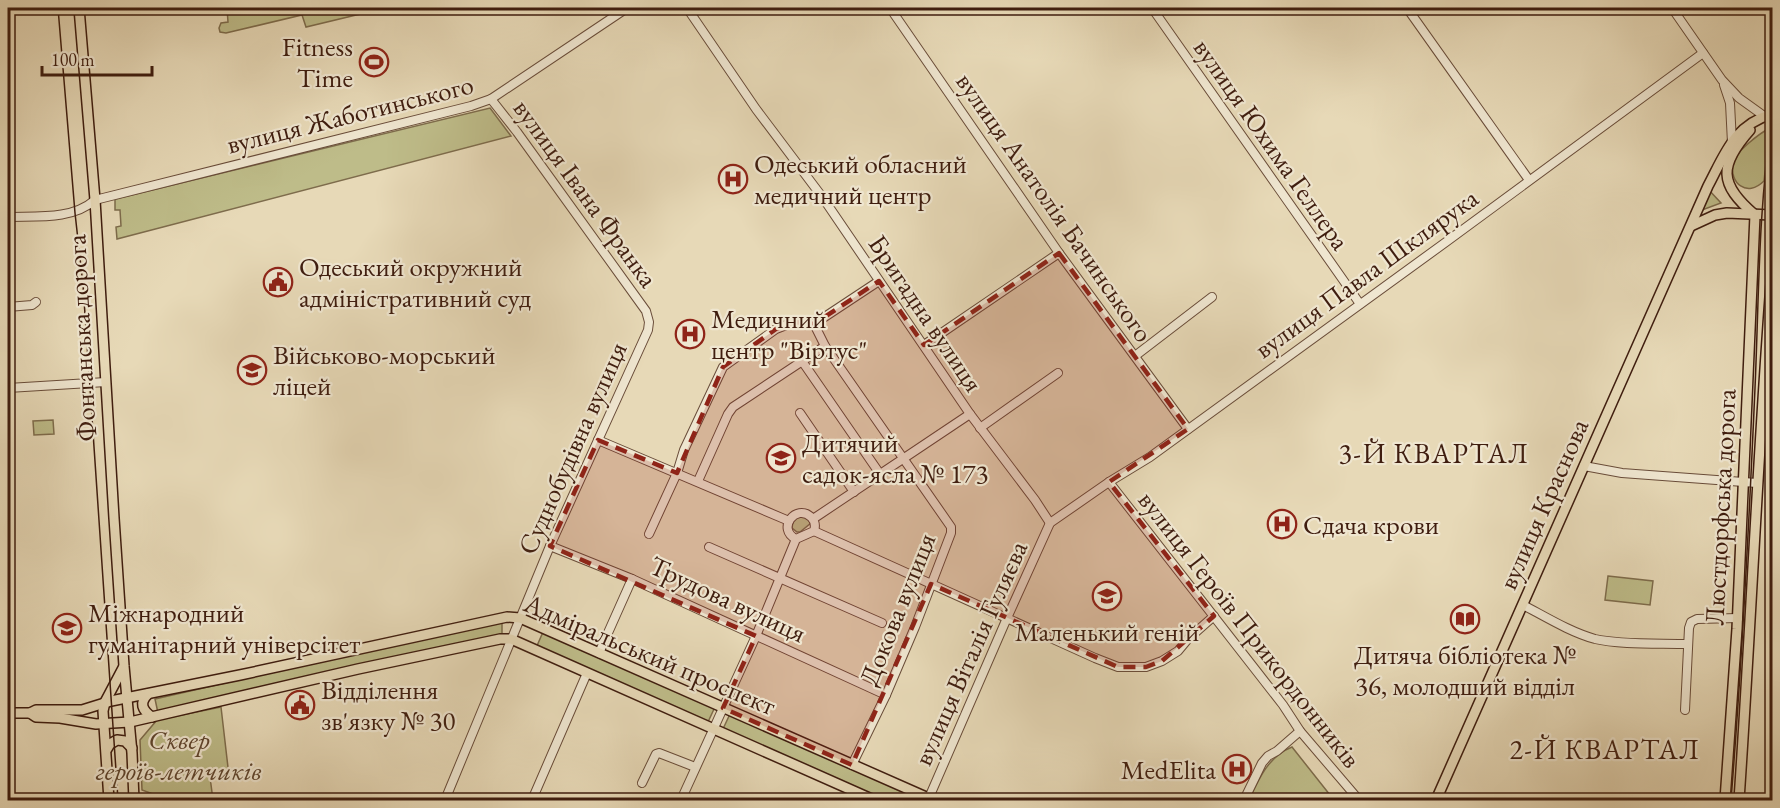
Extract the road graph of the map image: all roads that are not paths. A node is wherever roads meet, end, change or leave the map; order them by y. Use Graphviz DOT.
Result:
graph roads {
  1 [pos="79,8"];
  2 [pos="627,8"];
  3 [pos="687,8"];
  4 [pos="890,8"];
  5 [pos="1152,8"];
  6 [pos="1407,8"];
  7 [pos="1671,8"];
  8 [pos="1703,53"];
  9 [pos="1722,80"];
  10 [pos="491,99"];
  11 [pos="1770,116"];
  12 [pos="1732,142"];
  13 [pos="1731,154"];
  14 [pos="1529,180"];
  15 [pos="95,201"];
  16 [pos="1763,215"];
  17 [pos="8,217"];
  18 [pos="1691,226"];
  19 [pos="1059,253"];
  20 [pos="1773,271"];
  21 [pos="879,281"];
  22 [pos="1212,297"];
  23 [pos="36,302"];
  24 [pos="1360,304"];
  25 [pos="8,307"];
  26 [pos="646,311"];
  27 [pos="814,324"];
  28 [pos="924,345"];
  29 [pos="825,346"];
  30 [pos="1135,356"];
  31 [pos="802,361"];
  32 [pos="1058,373"];
  33 [pos="106,382"];
  34 [pos="8,388"];
  35 [pos="801,413"];
  36 [pos="970,414"];
  37 [pos="980,428"];
  38 [pos="1188,429"];
  39 [pos="598,440"];
  40 [pos="904,459"];
  41 [pos="1584,466"];
  42 [pos="677,473"];
  43 [pos="880,474"];
  44 [pos="698,481"];
  45 [pos="1109,482"];
  46 [pos="1744,483"];
  47 [pos="1757,483"];
  48 [pos="854,492"];
  49 [pos="813,519"];
  50 [pos="789,521"];
  51 [pos="1050,523"];
  52 [pos="814,531"];
  53 [pos="649,534"];
  54 [pos="796,539"];
  55 [pos="550,546"];
  56 [pos="709,547"];
  57 [pos="780,578"];
  58 [pos="632,579"];
  59 [pos="931,584"];
  60 [pos="1523,605"];
  61 [pos="1214,616"];
  62 [pos="520,618"];
  63 [pos="1007,618"];
  64 [pos="1738,618"];
  65 [pos="882,623"];
  66 [pos="756,636"];
  67 [pos="511,639"];
  68 [pos="1688,644"];
  69 [pos="599,653"];
  70 [pos="124,666"];
  71 [pos="587,673"];
  72 [pos="148,694"];
  73 [pos="886,695"];
  74 [pos="127,697"];
  75 [pos="105,702"];
  76 [pos="723,708"];
  77 [pos="1685,710"];
  78 [pos="8,712"];
  79 [pos="30,713"];
  80 [pos="152,717"];
  81 [pos="130,722"];
  82 [pos="104,724"];
  83 [pos="714,729"];
  84 [pos="1300,731"];
  85 [pos="132,748"];
  86 [pos="106,749"];
  87 [pos="852,765"];
  88 [pos="695,767"];
  89 [pos="642,783"];
  90 [pos="930,800"];
  91 [pos="109,801"];
  92 [pos="134,801"];
  93 [pos="446,801"];
  94 [pos="532,801"];
  95 [pos="681,801"];
  96 [pos="874,801"];
  97 [pos="1244,801"];
  98 [pos="1359,801"];
  99 [pos="1436,801"];
  100 [pos="1725,801"];
  101 [pos="1739,801"];
  1 -- 15 [label="main road, Фонтанська дорога"];
  2 -- 10 [label="street, вулиця Жаботинського"];
  3 -- 21 [label="street, Бригадна вулиця"];
  4 -- 19 [label="street, вулиця Анатолія Бачинського"];
  5 -- 24 [label="street, вулиця Юхима Геллера"];
  6 -- 14 [label="street"];
  7 -- 8 [label="street"];
  8 -- 9 [label="street"];
  8 -- 14 [label="street, вулиця Павла Шклярука"];
  9 -- 11 [label="street"];
  9 -- 12 [label="street"];
  10 -- 15 [label="street, вулиця Жаботинського"];
  10 -- 26 [label="street, вулиця Івана Франка"];
  11 -- 12 [label="main road, вулиця Краснова"];
  11 -- 13 [label="main road"];
  12 -- 13 [label="street"];
  12 -- 18 [label="main road, вулиця Краснова"];
  13 -- 16 [label="main road"];
  14 -- 24 [label="street, вулиця Павла Шклярука"];
  15 -- 17 [label="street, вулиця Жаботинського"];
  15 -- 33 [label="main road, Фонтанська дорога"];
  16 -- 18 [label="main road"];
  16 -- 46 [label="main road, Люстдорфська дорога"];
  18 -- 41 [label="main road, вулиця Краснова"];
  19 -- 28 [label="street"];
  19 -- 30 [label="street, вулиця Анатолія Бачинського"];
  20 -- 47 [label="main road, Люстдорфська дорога"];
  21 -- 27 [label="street"];
  21 -- 28 [label="street, Бригадна вулиця"];
  22 -- 30 [label="street"];
  23 -- 25 [label="street"];
  24 -- 38 [label="street, вулиця Павла Шклярука"];
  26 -- 39 [label="street, Суднобудівна вулиця"];
  27 -- 29 [label="street, Докова вулиця"];
  27 -- 42 [label="street"];
  28 -- 36 [label="street, Бригадна вулиця"];
  29 -- 31 [label="street"];
  29 -- 40 [label="street, Докова вулиця"];
  30 -- 38 [label="street, вулиця Анатолія Бачинського"];
  31 -- 43 [label="street"];
  31 -- 44 [label="street"];
  32 -- 37 [label="street"];
  33 -- 34 [label="street"];
  33 -- 70 [label="main road, Фонтанська дорога"];
  35 -- 48 [label="street"];
  36 -- 37 [label="street, Бригадна вулиця"];
  36 -- 40 [label="street"];
  37 -- 51 [label="street, Бригадна вулиця"];
  38 -- 45 [label="street, вулиця Павла Шклярука"];
  39 -- 42 [label="street"];
  39 -- 55 [label="street, Суднобудівна вулиця"];
  40 -- 43 [label="street"];
  40 -- 59 [label="street, Докова вулиця"];
  41 -- 46 [label="street"];
  41 -- 60 [label="main road, вулиця Краснова"];
  42 -- 44 [label="street"];
  42 -- 53 [label="street"];
  43 -- 48 [label="street"];
  44 -- 50 [label="street"];
  45 -- 51 [label="street, вулиця Павла Шклярука"];
  45 -- 61 [label="street, вулиця Героїв Прикордонників"];
  46 -- 47 [label="street"];
  46 -- 64 [label="main road, Люстдорфська дорога"];
  47 -- 101 [label="main road, Люстдорфська дорога"];
  48 -- 49 [label="street"];
  49 -- 50 [label="street"];
  49 -- 52 [label="street"];
  50 -- 54 [label="street"];
  51 -- 63 [label="street, вулиця Віталія Гуляєва"];
  52 -- 54 [label="street"];
  52 -- 59 [label="street"];
  54 -- 57 [label="street"];
  55 -- 58 [label="street, Трудова вулиця"];
  55 -- 62 [label="street, Суднобудівна вулиця"];
  56 -- 57 [label="street"];
  57 -- 65 [label="street"];
  57 -- 66 [label="street"];
  58 -- 66 [label="street, Трудова вулиця"];
  58 -- 69 [label="street"];
  59 -- 63 [label="street"];
  59 -- 73 [label="street, Докова вулиця"];
  60 -- 68 [label="street"];
  60 -- 99 [label="main road, вулиця Краснова"];
  61 -- 63 [label="street"];
  61 -- 84 [label="street, вулиця Героїв Прикордонників"];
  62 -- 67 [label="street, Суднобудівна вулиця"];
  62 -- 69 [label="main road, Адміральський проспект"];
  62 -- 72 [label="main road, Адміральський проспект"];
  63 -- 90 [label="street, вулиця Віталія Гуляєва"];
  64 -- 68 [label="street"];
  64 -- 100 [label="main road, Люстдорфська дорога"];
  66 -- 73 [label="street, Трудова вулиця"];
  66 -- 76 [label="street"];
  67 -- 71 [label="main road, Адміральський проспект"];
  67 -- 80 [label="main road, Адміральський проспект"];
  67 -- 93 [label="street, Суднобудівна вулиця"];
  68 -- 77 [label="street"];
  69 -- 76 [label="main road, Адміральський проспект"];
  70 -- 74 [label="main road, Фонтанська дорога"];
  70 -- 75 [label="main road"];
  71 -- 83 [label="main road, Адміральський проспект"];
  71 -- 94 [label="street"];
  72 -- 74 [label="main road, Адміральський проспект"];
  72 -- 80 [label="main road"];
  73 -- 87 [label="street, Докова вулиця"];
  74 -- 75 [label="main road, Адміральський проспект"];
  74 -- 81 [label="main road, Фонтанська дорога"];
  75 -- 79 [label="main road, Адміральський проспект"];
  75 -- 82 [label="main road"];
  76 -- 83 [label="street"];
  76 -- 87 [label="main road, Адміральський проспект"];
  78 -- 79 [label="main road"];
  79 -- 82 [label="main road, Адміральський проспект"];
  80 -- 81 [label="main road, Адміральський проспект"];
  81 -- 82 [label="main road, Адміральський проспект"];
  81 -- 85 [label="main road"];
  82 -- 86 [label="main road"];
  83 -- 88 [label="street"];
  83 -- 96 [label="main road, Адміральський проспект"];
  84 -- 97 [label="street"];
  84 -- 98 [label="street, вулиця Героїв Прикордонників"];
  85 -- 86 [label="main road"];
  85 -- 92 [label="main road"];
  86 -- 91 [label="main road"];
  87 -- 90 [label="main road, Адміральський проспект"];
  88 -- 89 [label="street"];
  88 -- 95 [label="street"];
}
